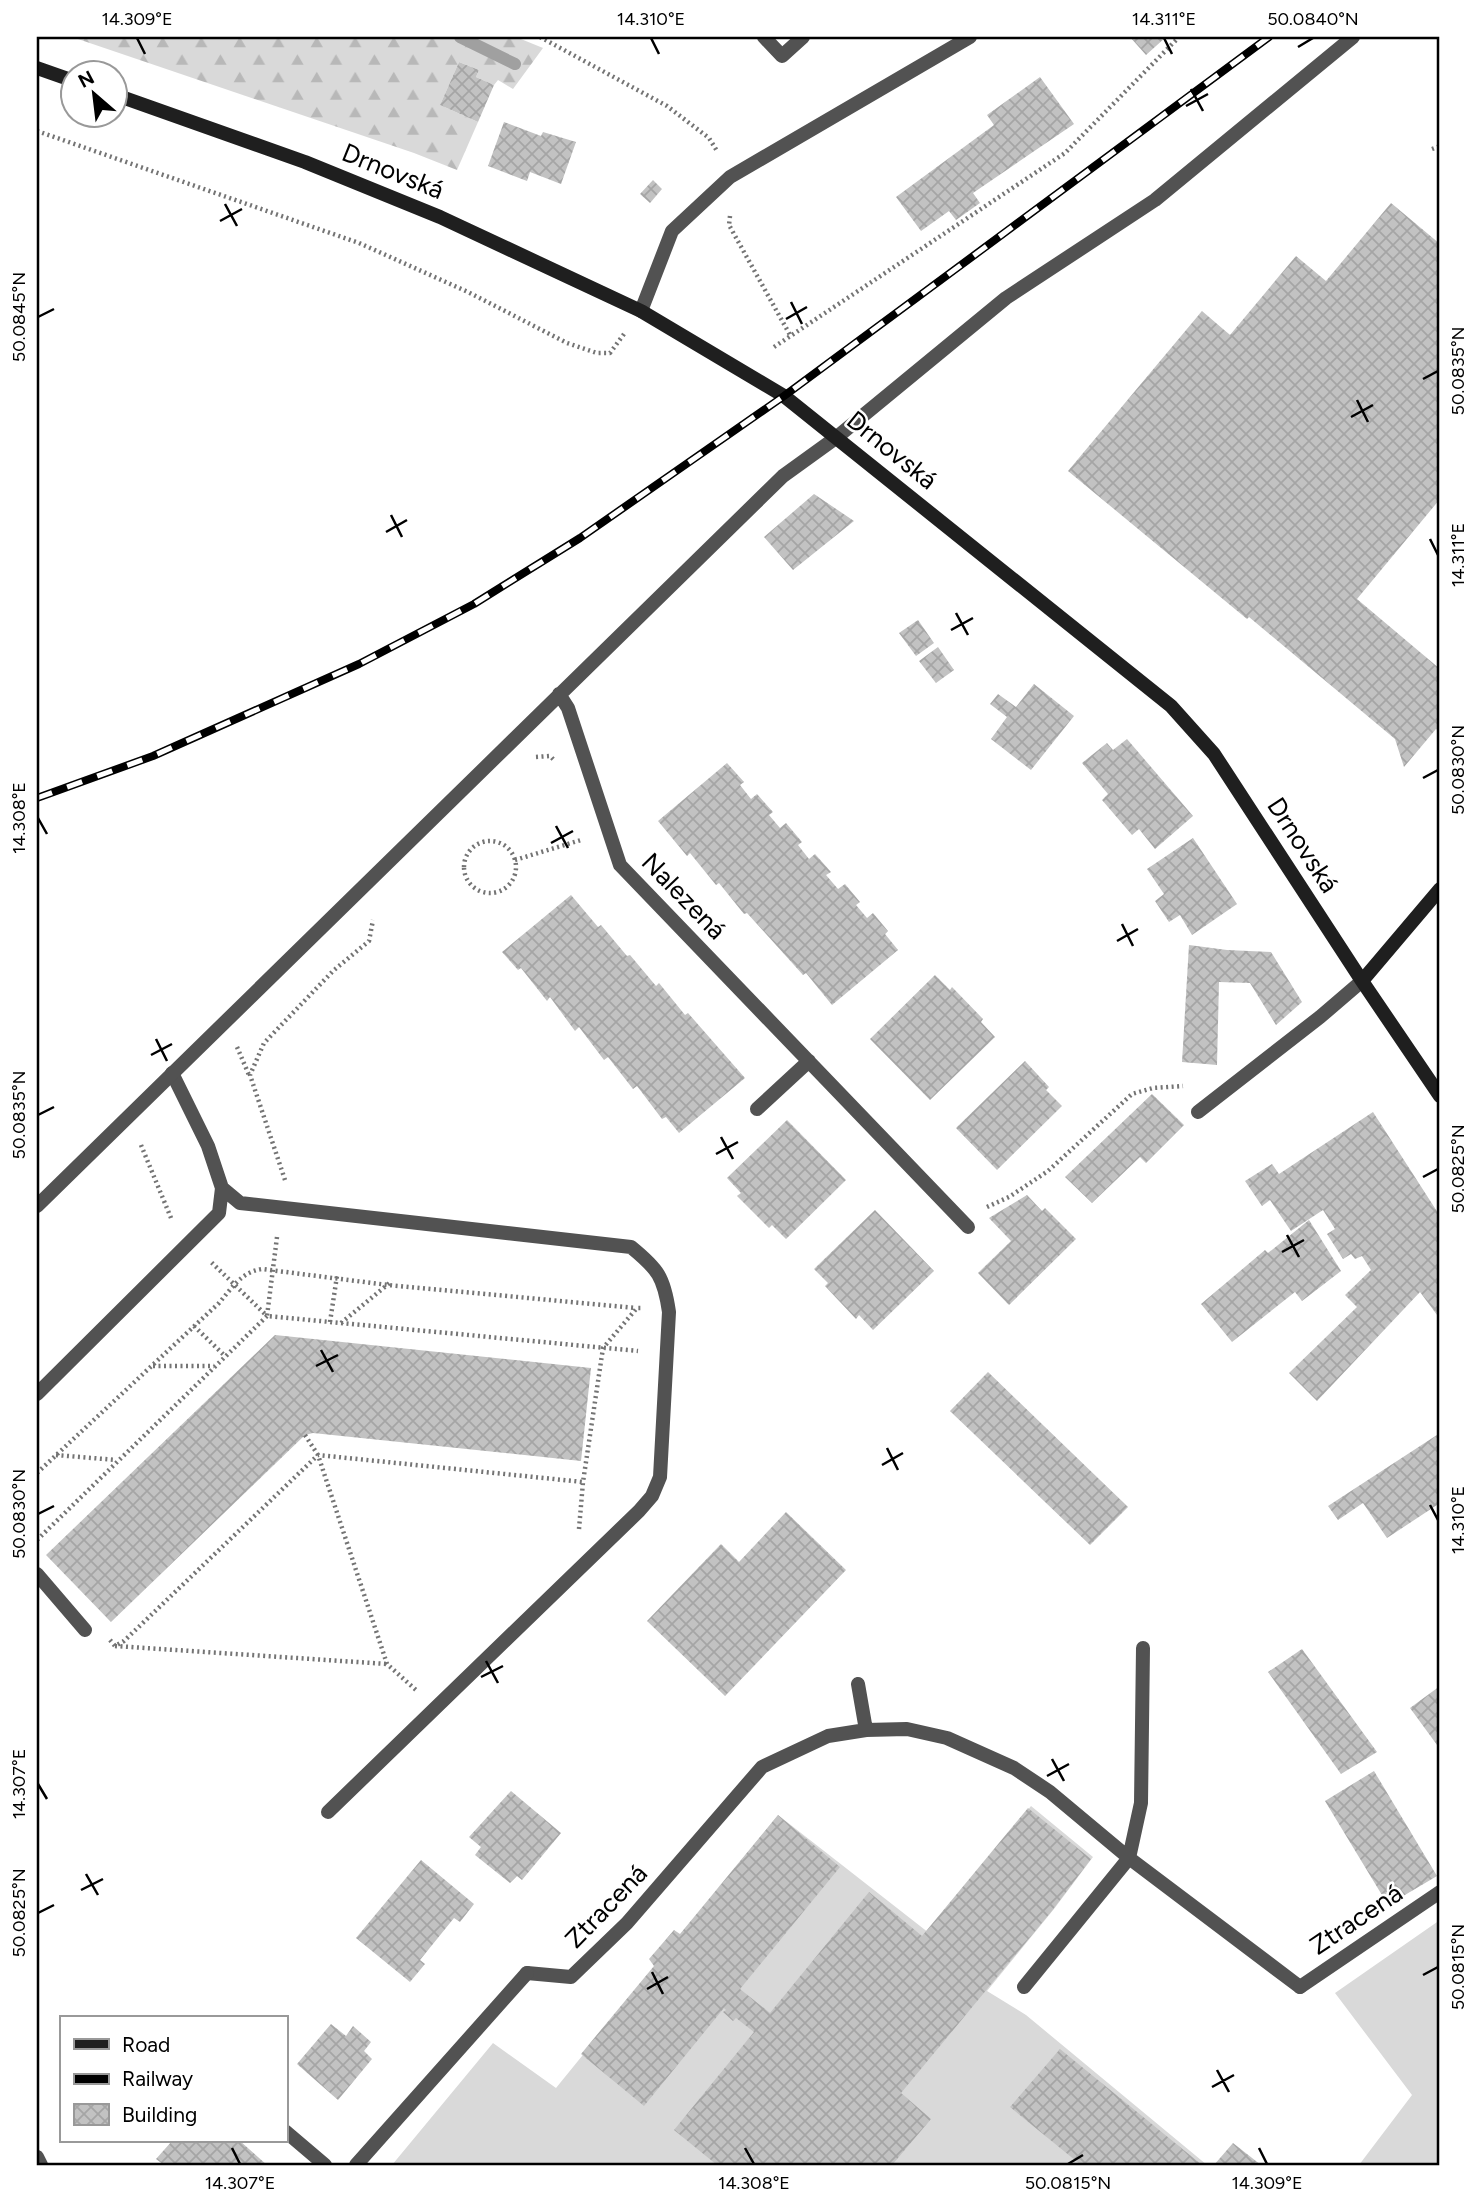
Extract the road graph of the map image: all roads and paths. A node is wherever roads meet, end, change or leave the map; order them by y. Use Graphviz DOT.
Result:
graph roads {
  1 [pos="540,37"];
  2 [pos="764,37"];
  3 [pos="803,37"];
  4 [pos="970,37"];
  5 [pos="1179,37"];
  6 [pos="1353,37"];
  7 [pos="37,68"];
  8 [pos="60,76"];
  9 [pos="130,100"];
  10 [pos="37,131"];
  11 [pos="1440,146"];
  12 [pos="1432,149"];
  13 [pos="730,177"];
  14 [pos="641,310"];
  15 [pos="790,335"];
  16 [pos="774,348"];
  17 [pos="837,437"];
  18 [pos="559,694"];
  19 [pos="524,758"];
  20 [pos="558,763"];
  21 [pos="587,839"];
  22 [pos="515,860"];
  23 [pos="1440,889"];
  24 [pos="373,917"];
  25 [pos="1362,981"];
  26 [pos="809,1061"];
  27 [pos="172,1073"];
  28 [pos="1235,1084"];
  29 [pos="1440,1096"];
  30 [pos="757,1109"];
  31 [pos="1198,1112"];
  32 [pos="222,1188"];
  33 [pos="37,1206"];
  34 [pos="281,1208"];
  35 [pos="965,1223"];
  36 [pos="273,1270"];
  37 [pos="337,1277"];
  38 [pos="390,1283"];
  39 [pos="636,1308"];
  40 [pos="670,1312"];
  41 [pos="267,1316"];
  42 [pos="330,1322"];
  43 [pos="340,1323"];
  44 [pos="194,1326"];
  45 [pos="603,1348"];
  46 [pos="667,1353"];
  47 [pos="225,1356"];
  48 [pos="151,1366"];
  49 [pos="215,1366"];
  50 [pos="37,1394"];
  51 [pos="305,1435"];
  52 [pos="56,1455"];
  53 [pos="318,1455"];
  54 [pos="117,1460"];
  55 [pos="37,1473"];
  56 [pos="583,1482"];
  57 [pos="578,1538"];
  58 [pos="37,1540"];
  59 [pos="37,1574"];
  60 [pos="85,1630"];
  61 [pos="115,1646"];
  62 [pos="1143,1648"];
  63 [pos="387,1664"];
  64 [pos="859,1684"];
  65 [pos="418,1691"];
  66 [pos="866,1730"];
  67 [pos="328,1812"];
  68 [pos="1129,1858"];
  69 [pos="1440,1892"];
  70 [pos="1024,1987"];
  71 [pos="287,2133"];
  72 [pos="37,2157"];
  73 [pos="41,2165"];
  74 [pos="325,2165"];
  75 [pos="356,2165"];
  1 -- 13 [label="path"];
  2 -- 3 [label="street"];
  4 -- 13 [label="street"];
  5 -- 15 [label="path"];
  6 -- 17 [label="street"];
  7 -- 8 [label="main road"];
  9 -- 14 [label="main road, Drnovská"];
  10 -- 14 [label="path"];
  11 -- 12 [label="path"];
  13 -- 14 [label="street"];
  13 -- 15 [label="path"];
  14 -- 17 [label="main road, Drnovská"];
  15 -- 16 [label="path"];
  17 -- 18 [label="street"];
  17 -- 25 [label="main road, Drnovská"];
  18 -- 26 [label="street, Nalezená"];
  18 -- 27 [label="street"];
  19 -- 20 [label="path"];
  21 -- 22 [label="path"];
  22 -- 22 [label="path"];
  23 -- 25 [label="main road"];
  24 -- 34 [label="path"];
  25 -- 28 [label="street"];
  25 -- 29 [label="main road, Drnovská"];
  26 -- 30 [label="street"];
  26 -- 35 [label="street, Nalezená"];
  27 -- 32 [label="street"];
  27 -- 33 [label="street"];
  28 -- 31 [label="street"];
  28 -- 35 [label="path"];
  32 -- 34 [label="street"];
  32 -- 50 [label="street"];
  34 -- 36 [label="path"];
  34 -- 40 [label="street"];
  36 -- 37 [label="path"];
  36 -- 41 [label="path"];
  36 -- 44 [label="path"];
  37 -- 38 [label="path"];
  37 -- 42 [label="path"];
  38 -- 39 [label="path"];
  38 -- 43 [label="path"];
  39 -- 40 [label="path"];
  39 -- 45 [label="path"];
  40 -- 46 [label="street"];
  41 -- 42 [label="path"];
  41 -- 47 [label="path"];
  42 -- 43 [label="path"];
  43 -- 45 [label="path"];
  44 -- 47 [label="path"];
  44 -- 48 [label="path"];
  45 -- 46 [label="path"];
  45 -- 56 [label="path"];
  46 -- 67 [label="street"];
  47 -- 49 [label="path"];
  48 -- 49 [label="path"];
  48 -- 52 [label="path"];
  49 -- 54 [label="path"];
  51 -- 53 [label="path"];
  52 -- 54 [label="path"];
  52 -- 55 [label="path"];
  53 -- 56 [label="path"];
  53 -- 61 [label="path"];
  53 -- 63 [label="path"];
  54 -- 58 [label="path"];
  56 -- 57 [label="path"];
  59 -- 60 [label="street"];
  60 -- 61 [label="path"];
  61 -- 63 [label="path"];
  62 -- 68 [label="street"];
  63 -- 65 [label="path"];
  64 -- 66 [label="street"];
  66 -- 68 [label="street"];
  66 -- 75 [label="street, Ztracená"];
  68 -- 69 [label="street, Ztracená"];
  68 -- 70 [label="street"];
  71 -- 74 [label="street"];
  72 -- 73 [label="street"];
}
